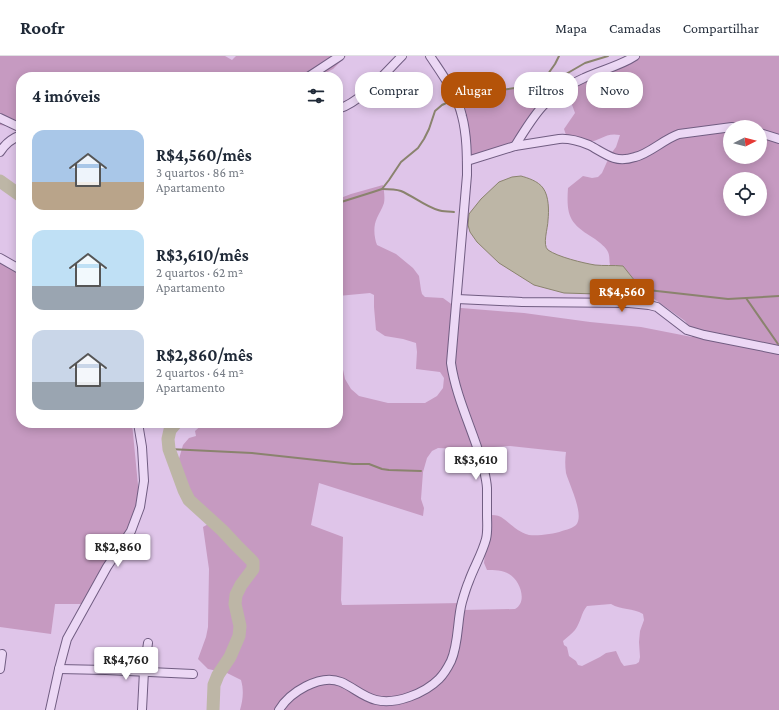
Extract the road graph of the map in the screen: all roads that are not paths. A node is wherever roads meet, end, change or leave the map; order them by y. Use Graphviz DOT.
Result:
graph roads {
  1 [pos="340,56"];
  2 [pos="402,56"];
  3 [pos="430,56"];
  4 [pos="635,56"];
  5 [pos="316,72"];
  6 [pos="343,107"];
  7 [pos="0,118"];
  8 [pos="16,126"];
  9 [pos="723,128"];
  10 [pos="767,135"];
  11 [pos="16,138"];
  12 [pos="779,139"];
  13 [pos="515,146"];
  14 [pos="0,152"];
  15 [pos="467,161"];
  16 [pos="0,258"];
  17 [pos="16,267"];
  18 [pos="457,299"];
  19 [pos="779,350"];
  20 [pos="139,428"];
  21 [pos="148,643"];
  22 [pos="2,654"];
  23 [pos="0,669"];
  24 [pos="59,669"];
  25 [pos="144,672"];
  26 [pos="193,674"];
  27 [pos="50,710"];
  28 [pos="142,710"];
  29 [pos="279,710"];
  1 -- 5 [label="street"];
  2 -- 6 [label="street"];
  3 -- 15 [label="street"];
  4 -- 13 [label="street"];
  7 -- 8 [label="street"];
  9 -- 13 [label="street"];
  10 -- 12 [label="street"];
  11 -- 14 [label="street"];
  13 -- 15 [label="street"];
  15 -- 18 [label="street"];
  16 -- 17 [label="street"];
  18 -- 19 [label="street"];
  18 -- 29 [label="street"];
  20 -- 24 [label="street"];
  21 -- 25 [label="street"];
  22 -- 23 [label="street"];
  24 -- 25 [label="street"];
  24 -- 27 [label="street"];
  25 -- 26 [label="street"];
  25 -- 28 [label="street"];
}
